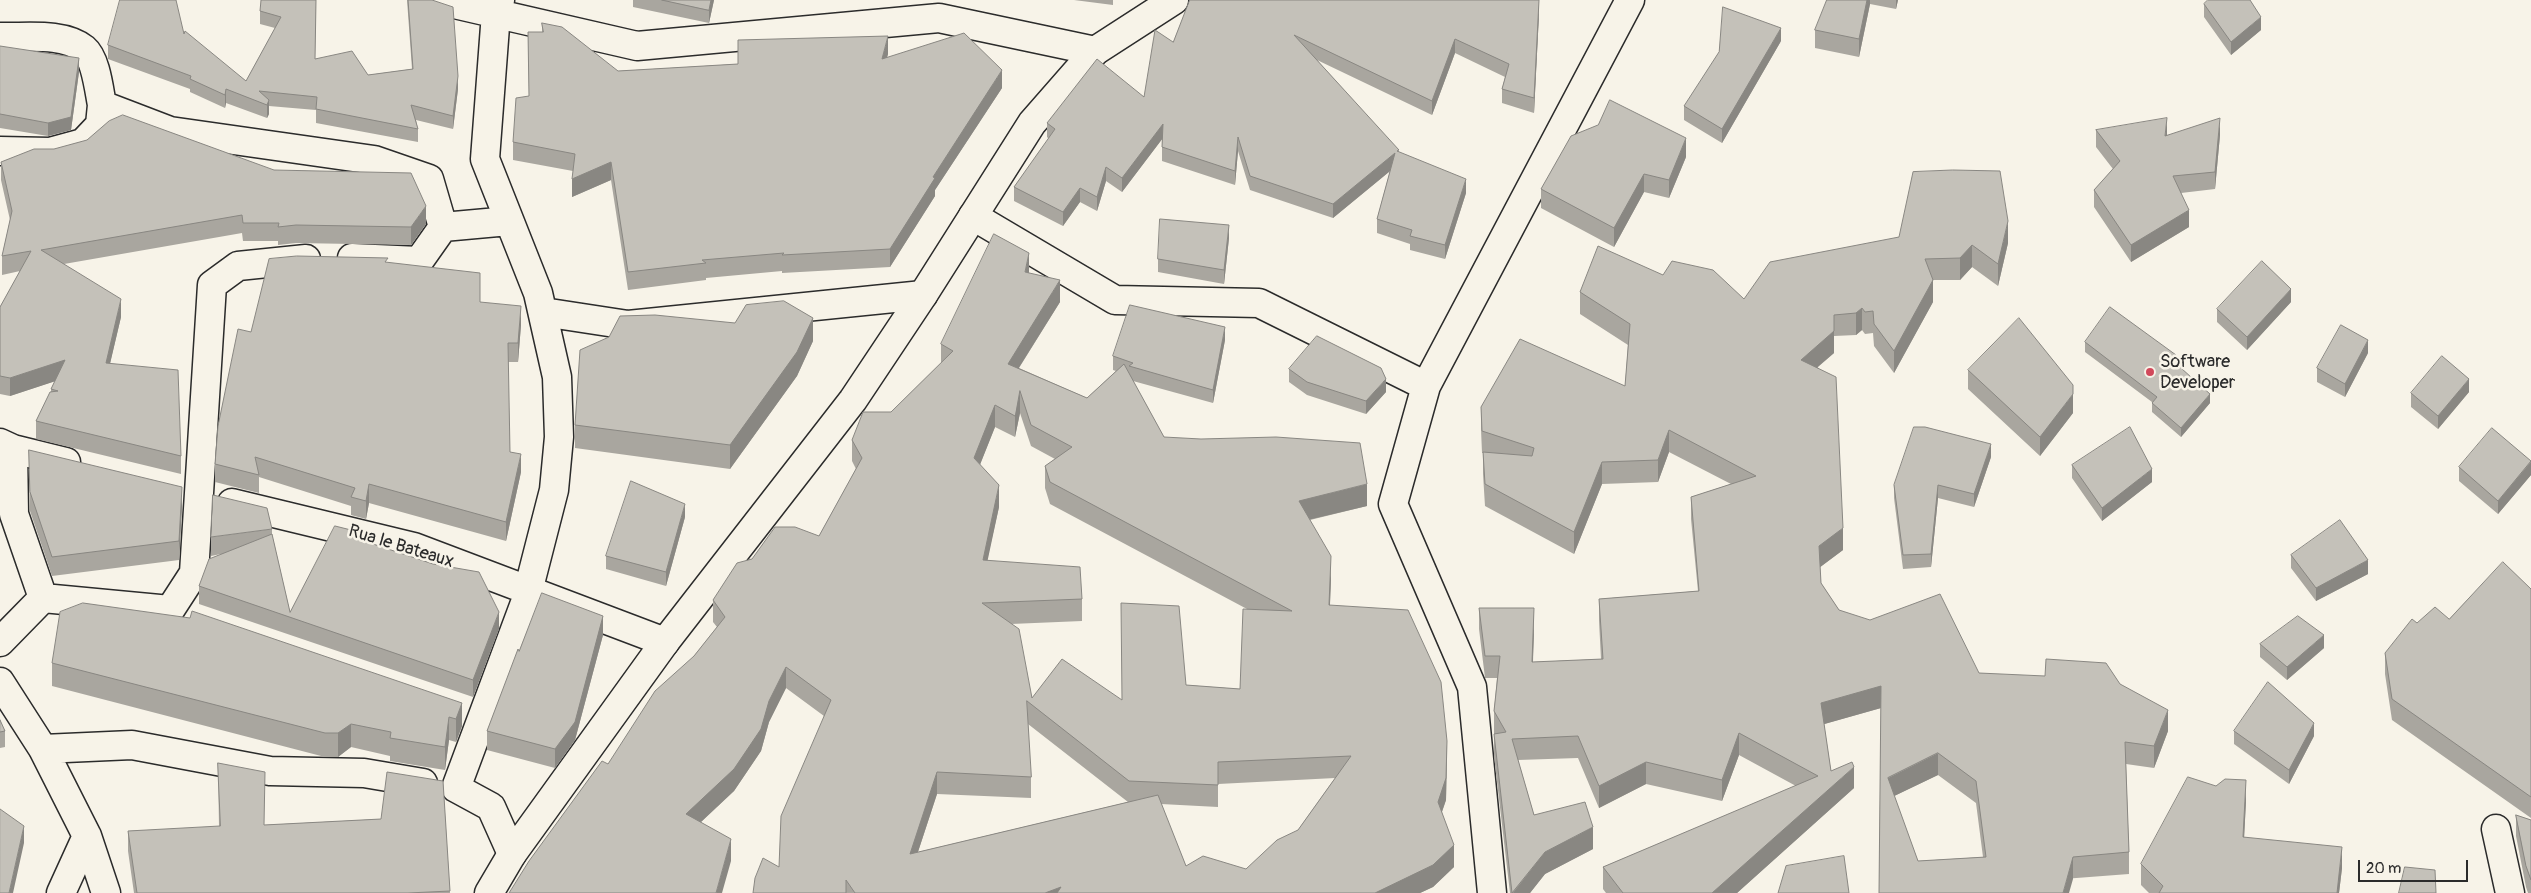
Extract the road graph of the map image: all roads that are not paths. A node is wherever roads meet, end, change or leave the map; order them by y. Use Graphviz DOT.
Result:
graph roads {
  1 [pos="437,0"];
  2 [pos="1174,0"];
  3 [pos="1630,0"];
  4 [pos="498,6"];
  5 [pos="0,37"];
  6 [pos="1095,51"];
  7 [pos="102,105"];
  8 [pos="0,151"];
  9 [pos="973,216"];
  10 [pos="509,221"];
  11 [pos="443,227"];
  12 [pos="923,295"];
  13 [pos="543,312"];
  14 [pos="1426,386"];
  15 [pos="6,446"];
  16 [pos="87,467"];
  17 [pos="170,488"];
  18 [pos="198,495"];
  19 [pos="529,591"];
  20 [pos="44,598"];
  21 [pos="170,610"];
  22 [pos="198,620"];
  23 [pos="0,642"];
  24 [pos="665,642"];
  25 [pos="0,682"];
  26 [pos="455,708"];
  27 [pos="483,717"];
  28 [pos="43,749"];
  29 [pos="456,788"];
  30 [pos="2496,829"];
  31 [pos="87,836"];
  32 [pos="512,854"];
  33 [pos="1485,890"];
  34 [pos="61,893"];
  35 [pos="106,893"];
  36 [pos="489,893"];
  37 [pos="2510,893"];
  1 -- 4 [label="street"];
  2 -- 6 [label="street"];
  3 -- 14 [label="street"];
  4 -- 6 [label="street"];
  4 -- 10 [label="street"];
  5 -- 7 [label="street"];
  6 -- 9 [label="street"];
  7 -- 8 [label="street"];
  7 -- 11 [label="street"];
  9 -- 12 [label="street"];
  9 -- 14 [label="street"];
  10 -- 11 [label="street"];
  10 -- 13 [label="street"];
  11 -- 18 [label="street"];
  12 -- 13 [label="street"];
  12 -- 24 [label="street"];
  13 -- 19 [label="street"];
  14 -- 33 [label="street"];
  15 -- 16 [label="street"];
  15 -- 20 [label="street"];
  17 -- 18 [label="street, Rua le Bateaux"];
  18 -- 19 [label="street, Rua le Bateaux"];
  18 -- 21 [label="street"];
  19 -- 24 [label="street, Rua le Bateaux"];
  19 -- 27 [label="street"];
  20 -- 21 [label="street"];
  20 -- 23 [label="street"];
  21 -- 22 [label="street"];
  24 -- 32 [label="street"];
  25 -- 28 [label="street"];
  26 -- 27 [label="street"];
  27 -- 29 [label="street"];
  28 -- 29 [label="street"];
  28 -- 31 [label="street"];
  29 -- 32 [label="street"];
  30 -- 37 [label="street"];
  31 -- 34 [label="street"];
  31 -- 35 [label="street"];
  32 -- 36 [label="street"];
}
